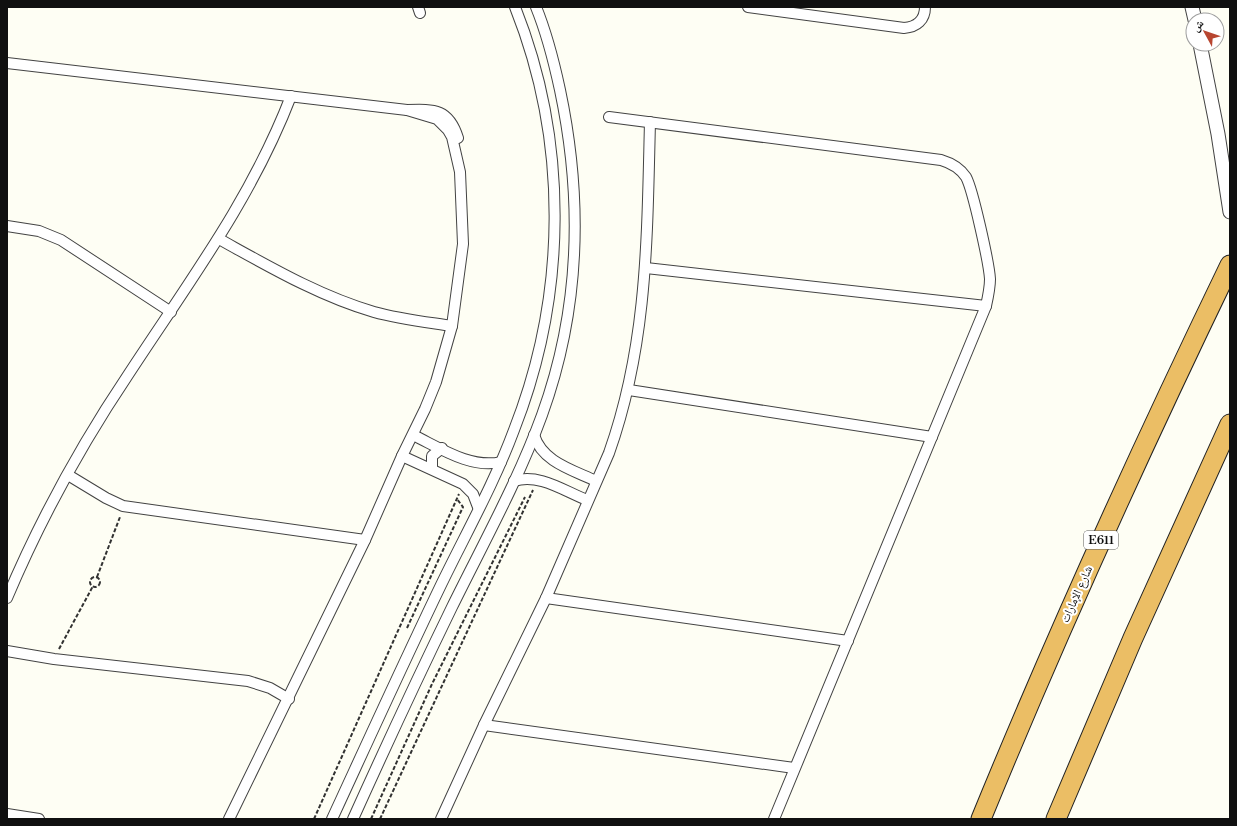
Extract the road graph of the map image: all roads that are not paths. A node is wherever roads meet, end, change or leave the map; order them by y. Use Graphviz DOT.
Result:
graph roads {
  1 [pos="515,7"];
  2 [pos="536,7"];
  3 [pos="748,7"];
  4 [pos="925,7"];
  5 [pos="809,11"];
  6 [pos="1202,52"];
  7 [pos="7,63"];
  8 [pos="292,96"];
  9 [pos="608,117"];
  10 [pos="650,122"];
  11 [pos="1230,212"];
  12 [pos="7,226"];
  13 [pos="219,239"];
  14 [pos="1230,264"];
  15 [pos="646,268"];
  16 [pos="986,306"];
  17 [pos="171,312"];
  18 [pos="452,326"];
  19 [pos="628,390"];
  20 [pos="1230,424"];
  21 [pos="413,435"];
  22 [pos="534,435"];
  23 [pos="932,437"];
  24 [pos="442,448"];
  25 [pos="402,456"];
  26 [pos="501,462"];
  27 [pos="432,469"];
  28 [pos="68,475"];
  29 [pos="514,481"];
  30 [pos="596,481"];
  31 [pos="588,500"];
  32 [pos="478,507"];
  33 [pos="365,540"];
  34 [pos="7,598"];
  35 [pos="546,598"];
  36 [pos="848,641"];
  37 [pos="7,651"];
  38 [pos="289,699"];
  39 [pos="484,725"];
  40 [pos="794,768"];
  41 [pos="244,791"];
  42 [pos="7,814"];
  43 [pos="39,819"];
  44 [pos="229,819"];
  45 [pos="236,819"];
  46 [pos="332,819"];
  47 [pos="353,819"];
  48 [pos="441,819"];
  49 [pos="774,819"];
  50 [pos="981,819"];
  51 [pos="1056,819"];
  1 -- 26 [label="street"];
  2 -- 22 [label="street"];
  3 -- 5 [label="street"];
  4 -- 5 [label="street"];
  6 -- 11 [label="street"];
  7 -- 8 [label="street"];
  8 -- 13 [label="street"];
  8 -- 18 [label="street"];
  9 -- 10 [label="street"];
  10 -- 15 [label="street"];
  10 -- 16 [label="street"];
  12 -- 17 [label="street"];
  13 -- 17 [label="street"];
  13 -- 18 [label="street"];
  14 -- 50 [label="highway, شارع الإمارات / E611"];
  15 -- 16 [label="street"];
  15 -- 19 [label="street"];
  16 -- 23 [label="street"];
  17 -- 28 [label="street"];
  18 -- 21 [label="street"];
  19 -- 23 [label="street"];
  19 -- 30 [label="street"];
  20 -- 51 [label="highway"];
  21 -- 24 [label="street"];
  21 -- 25 [label="street"];
  22 -- 29 [label="street"];
  22 -- 30 [label="street"];
  23 -- 36 [label="street"];
  24 -- 26 [label="street"];
  24 -- 27 [label="street"];
  25 -- 27 [label="street"];
  25 -- 33 [label="street"];
  26 -- 32 [label="street"];
  27 -- 32 [label="street"];
  28 -- 33 [label="street"];
  28 -- 34 [label="street"];
  29 -- 31 [label="street"];
  29 -- 47 [label="street"];
  30 -- 31 [label="street"];
  31 -- 35 [label="street"];
  32 -- 46 [label="street"];
  33 -- 38 [label="street"];
  35 -- 36 [label="street"];
  35 -- 39 [label="street"];
  36 -- 40 [label="street"];
  37 -- 38 [label="street"];
  38 -- 41 [label="street"];
  39 -- 40 [label="street"];
  39 -- 48 [label="street"];
  40 -- 49 [label="street"];
  41 -- 44 [label="street"];
  41 -- 45 [label="street"];
  42 -- 43 [label="street"];
}
